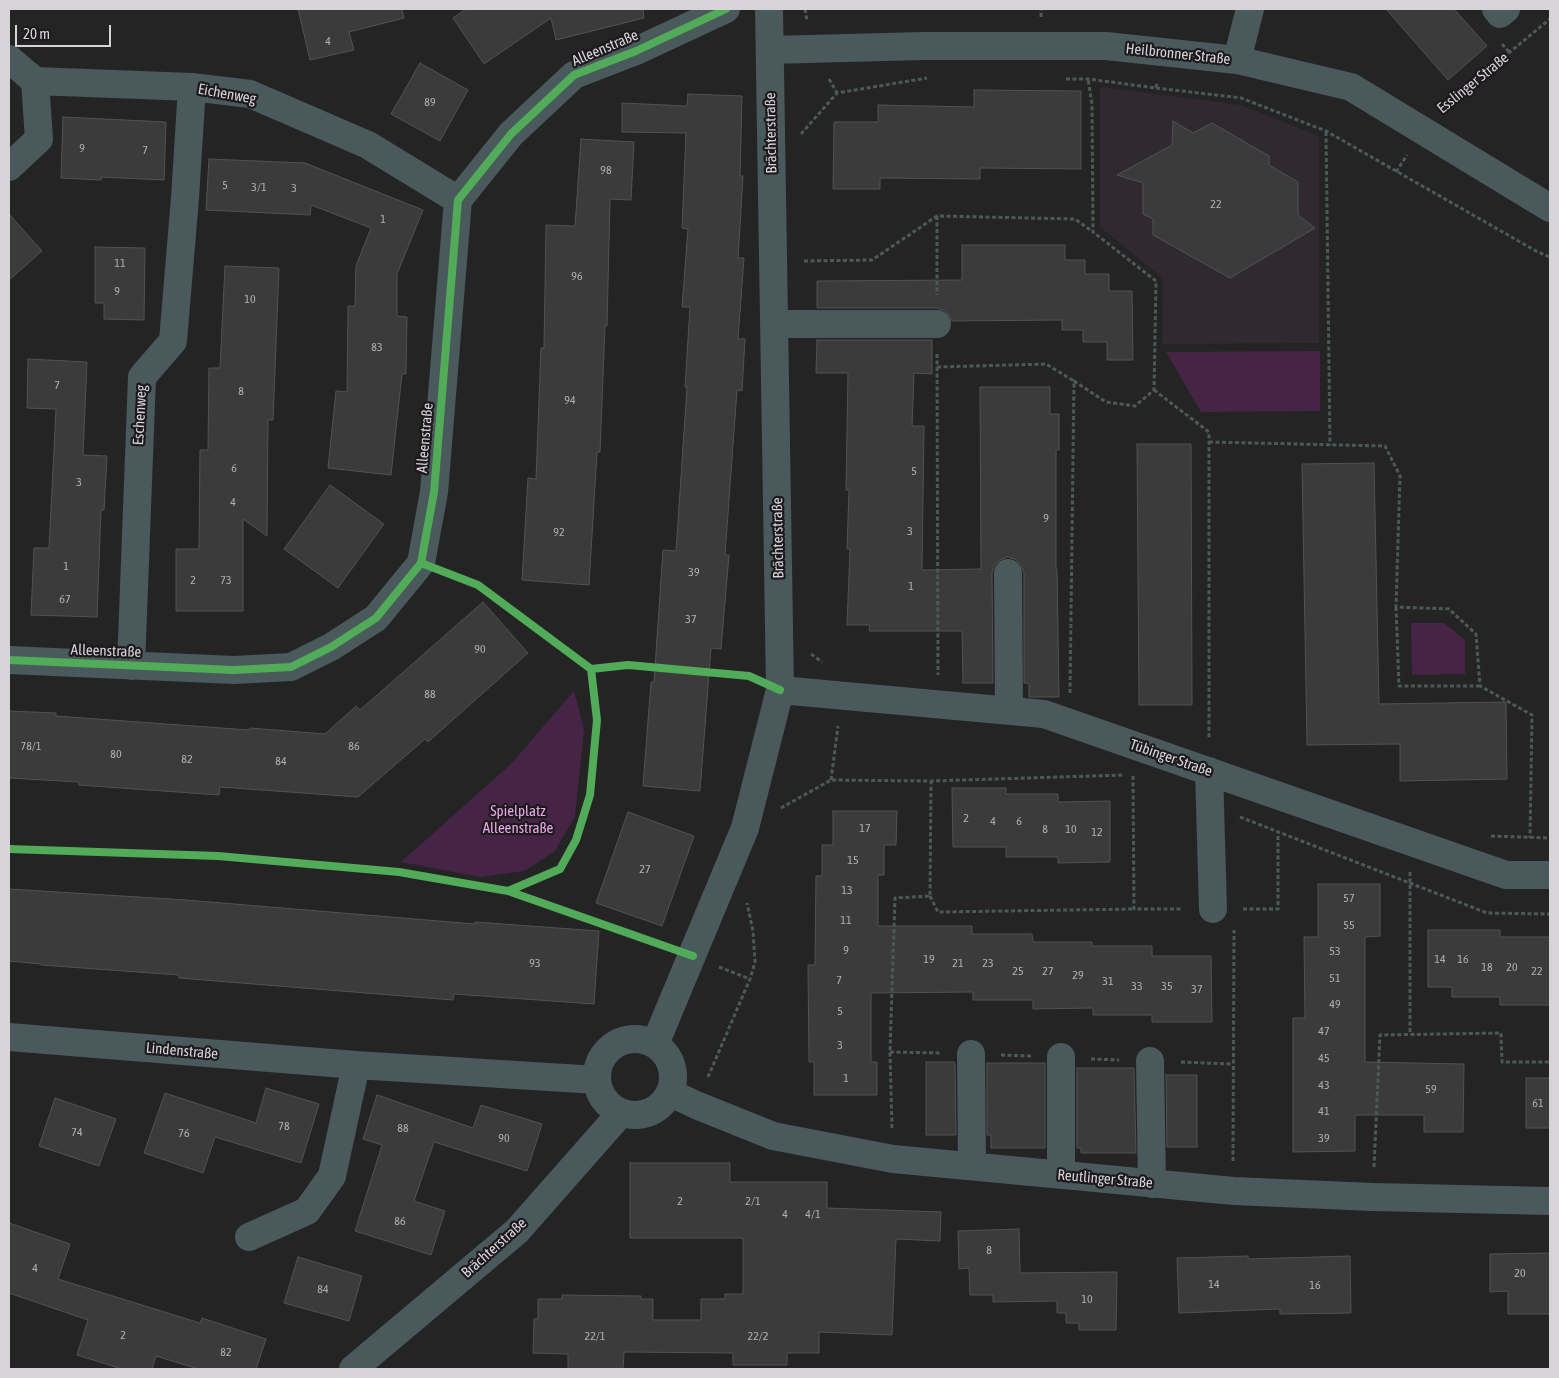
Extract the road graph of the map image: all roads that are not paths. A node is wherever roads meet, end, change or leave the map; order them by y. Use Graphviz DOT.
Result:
graph roads {
  1 [pos="726,9"];
  2 [pos="769,9"];
  3 [pos="1250,9"];
  4 [pos="1496,9"];
  5 [pos="1506,9"];
  6 [pos="770,50"];
  7 [pos="9,59"];
  8 [pos="1237,60"];
  9 [pos="35,81"];
  10 [pos="192,87"];
  11 [pos="9,167"];
  12 [pos="458,200"];
  13 [pos="1550,208"];
  14 [pos="774,324"];
  15 [pos="937,324"];
  16 [pos="1008,572"];
  17 [pos="9,660"];
  18 [pos="131,666"];
  19 [pos="780,690"];
  20 [pos="1009,711"];
  21 [pos="1209,771"];
  22 [pos="1550,874"];
  23 [pos="1213,909"];
  24 [pos="9,1037"];
  25 [pos="655,1044"];
  26 [pos="971,1054"];
  27 [pos="1062,1058"];
  28 [pos="1150,1061"];
  29 [pos="356,1065"];
  30 [pos="597,1080"];
  31 [pos="671,1093"];
  32 [pos="621,1113"];
  33 [pos="972,1166"];
  34 [pos="1062,1175"];
  35 [pos="1152,1184"];
  36 [pos="1550,1200"];
  37 [pos="249,1237"];
  38 [pos="353,1369"];
  1 -- 12 [label="street, Alleenstraße"];
  2 -- 6 [label="street, Brächterstraße"];
  3 -- 8 [label="street"];
  4 -- 5 [label="street"];
  6 -- 8 [label="street, Heilbronner Straße"];
  6 -- 14 [label="street, Brächterstraße"];
  7 -- 9 [label="street"];
  8 -- 13 [label="street, Heilbronner Straße"];
  9 -- 10 [label="street, Eichenweg"];
  9 -- 11 [label="street"];
  10 -- 12 [label="street, Eichenweg"];
  10 -- 18 [label="street, Eschenweg"];
  12 -- 18 [label="street, Alleenstraße"];
  14 -- 15 [label="street"];
  14 -- 19 [label="street, Brächterstraße"];
  16 -- 20 [label="street"];
  17 -- 18 [label="street, Alleenstraße"];
  19 -- 20 [label="street, Tübinger Straße"];
  19 -- 25 [label="street, Brächterstraße"];
  20 -- 21 [label="street, Tübinger Straße"];
  21 -- 22 [label="street, Tübinger Straße"];
  21 -- 23 [label="street"];
  24 -- 29 [label="street, Lindenstraße"];
  25 -- 30 [label="street"];
  25 -- 31 [label="street"];
  26 -- 33 [label="street"];
  27 -- 34 [label="street"];
  28 -- 35 [label="street"];
  29 -- 30 [label="street, Lindenstraße"];
  29 -- 37 [label="street"];
  30 -- 32 [label="street"];
  31 -- 32 [label="street"];
  31 -- 33 [label="street, Reutlinger Straße"];
  32 -- 38 [label="street, Brächterstraße"];
  33 -- 34 [label="street, Reutlinger Straße"];
  34 -- 35 [label="street, Reutlinger Straße"];
  35 -- 36 [label="street, Reutlinger Straße"];
}
